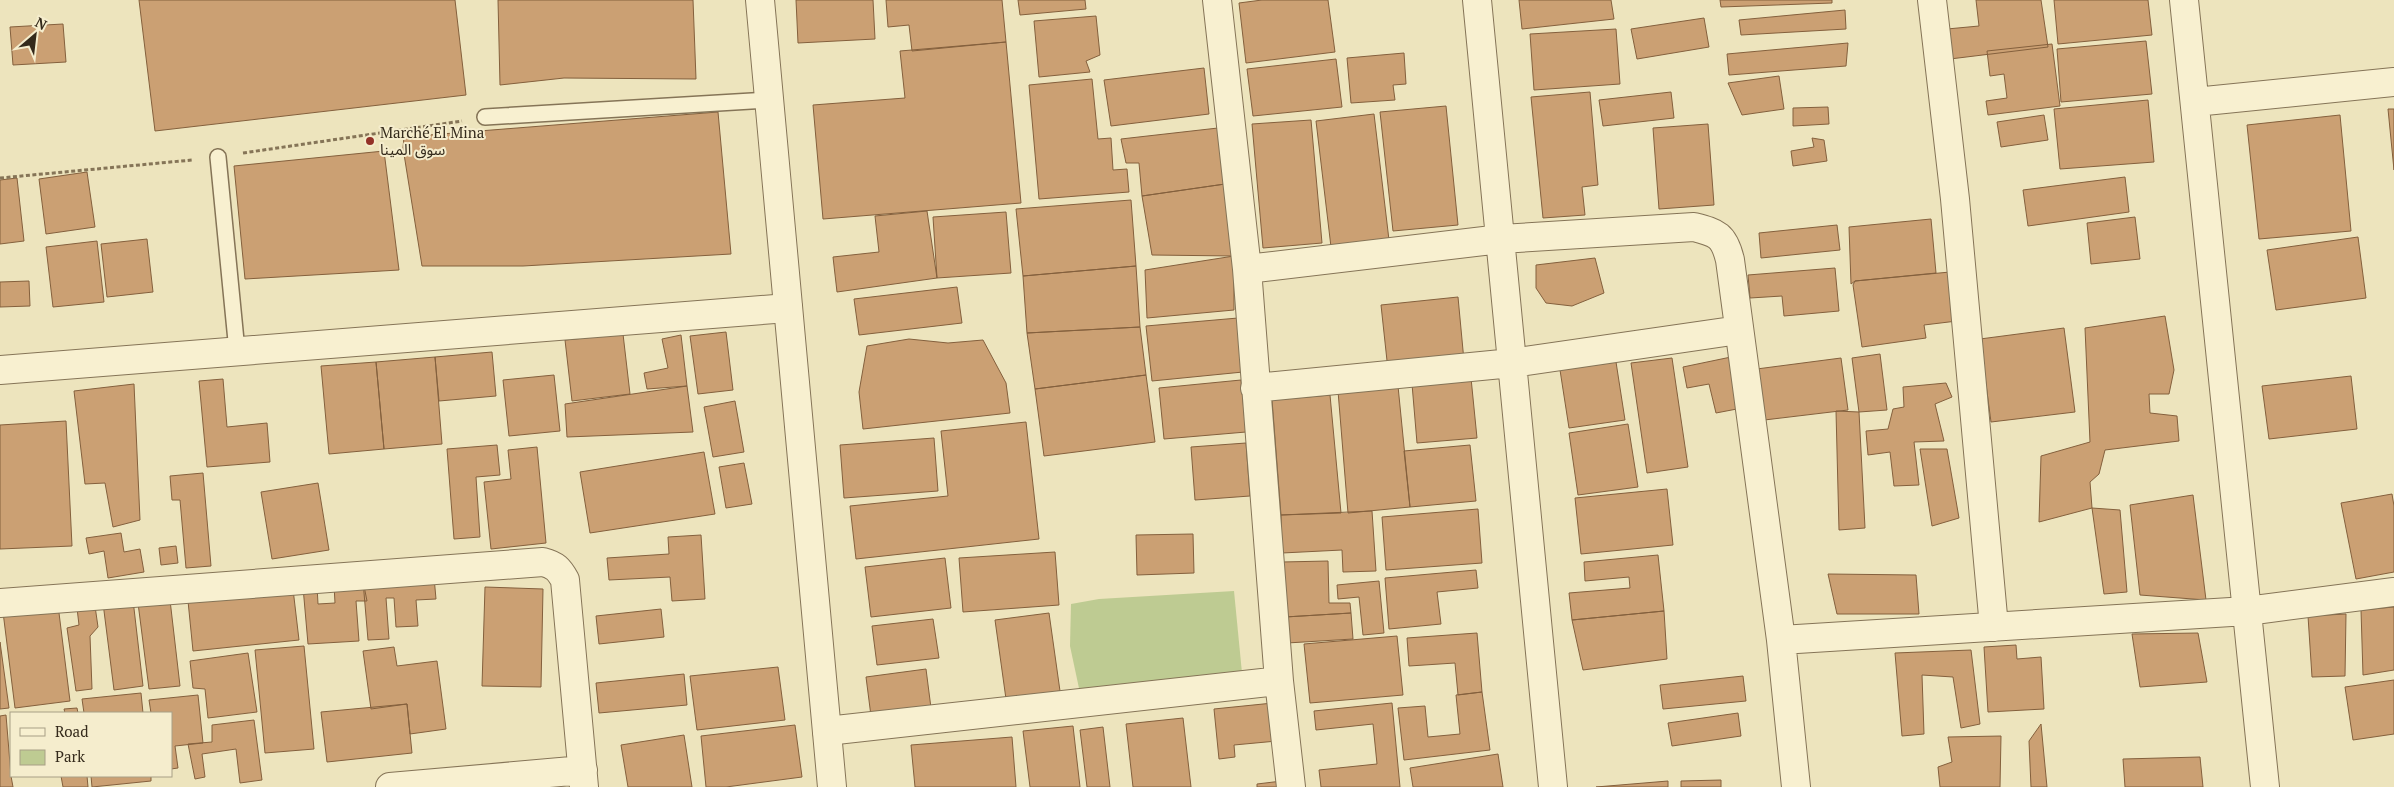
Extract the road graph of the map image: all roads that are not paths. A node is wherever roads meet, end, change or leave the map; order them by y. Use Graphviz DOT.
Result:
graph roads {
  1 [pos="760,0"];
  2 [pos="1217,0"];
  3 [pos="1477,0"];
  4 [pos="1932,0"];
  5 [pos="2184,0"];
  6 [pos="2394,82"];
  7 [pos="769,100"];
  8 [pos="2195,102"];
  9 [pos="485,117"];
  10 [pos="218,157"];
  11 [pos="1501,239"];
  12 [pos="1247,269"];
  13 [pos="788,308"];
  14 [pos="1739,330"];
  15 [pos="237,351"];
  16 [pos="1512,363"];
  17 [pos="0,370"];
  18 [pos="1255,388"];
  19 [pos="2394,592"];
  20 [pos="0,604"];
  21 [pos="2247,611"];
  22 [pos="1994,627"];
  23 [pos="1781,640"];
  24 [pos="1280,681"];
  25 [pos="827,731"];
  26 [pos="583,779"];
  27 [pos="390,787"];
  28 [pos="832,787"];
  29 [pos="1291,787"];
  30 [pos="1553,787"];
  31 [pos="1796,787"];
  32 [pos="2265,787"];
  1 -- 7 [label="street"];
  2 -- 12 [label="street"];
  3 -- 11 [label="street"];
  4 -- 22 [label="street"];
  5 -- 8 [label="street"];
  6 -- 8 [label="street"];
  7 -- 9 [label="lane"];
  7 -- 13 [label="street"];
  8 -- 21 [label="street"];
  10 -- 15 [label="lane"];
  11 -- 12 [label="street"];
  11 -- 14 [label="street"];
  11 -- 16 [label="street"];
  12 -- 18 [label="street"];
  13 -- 15 [label="street"];
  13 -- 25 [label="street"];
  14 -- 16 [label="street"];
  14 -- 23 [label="street"];
  15 -- 17 [label="street"];
  16 -- 18 [label="street"];
  16 -- 30 [label="street"];
  18 -- 24 [label="street"];
  19 -- 21 [label="street"];
  20 -- 26 [label="street"];
  21 -- 22 [label="street"];
  21 -- 32 [label="street"];
  22 -- 23 [label="street"];
  23 -- 31 [label="street"];
  24 -- 25 [label="street"];
  24 -- 29 [label="street"];
  25 -- 28 [label="street"];
  26 -- 27 [label="street"];
}
